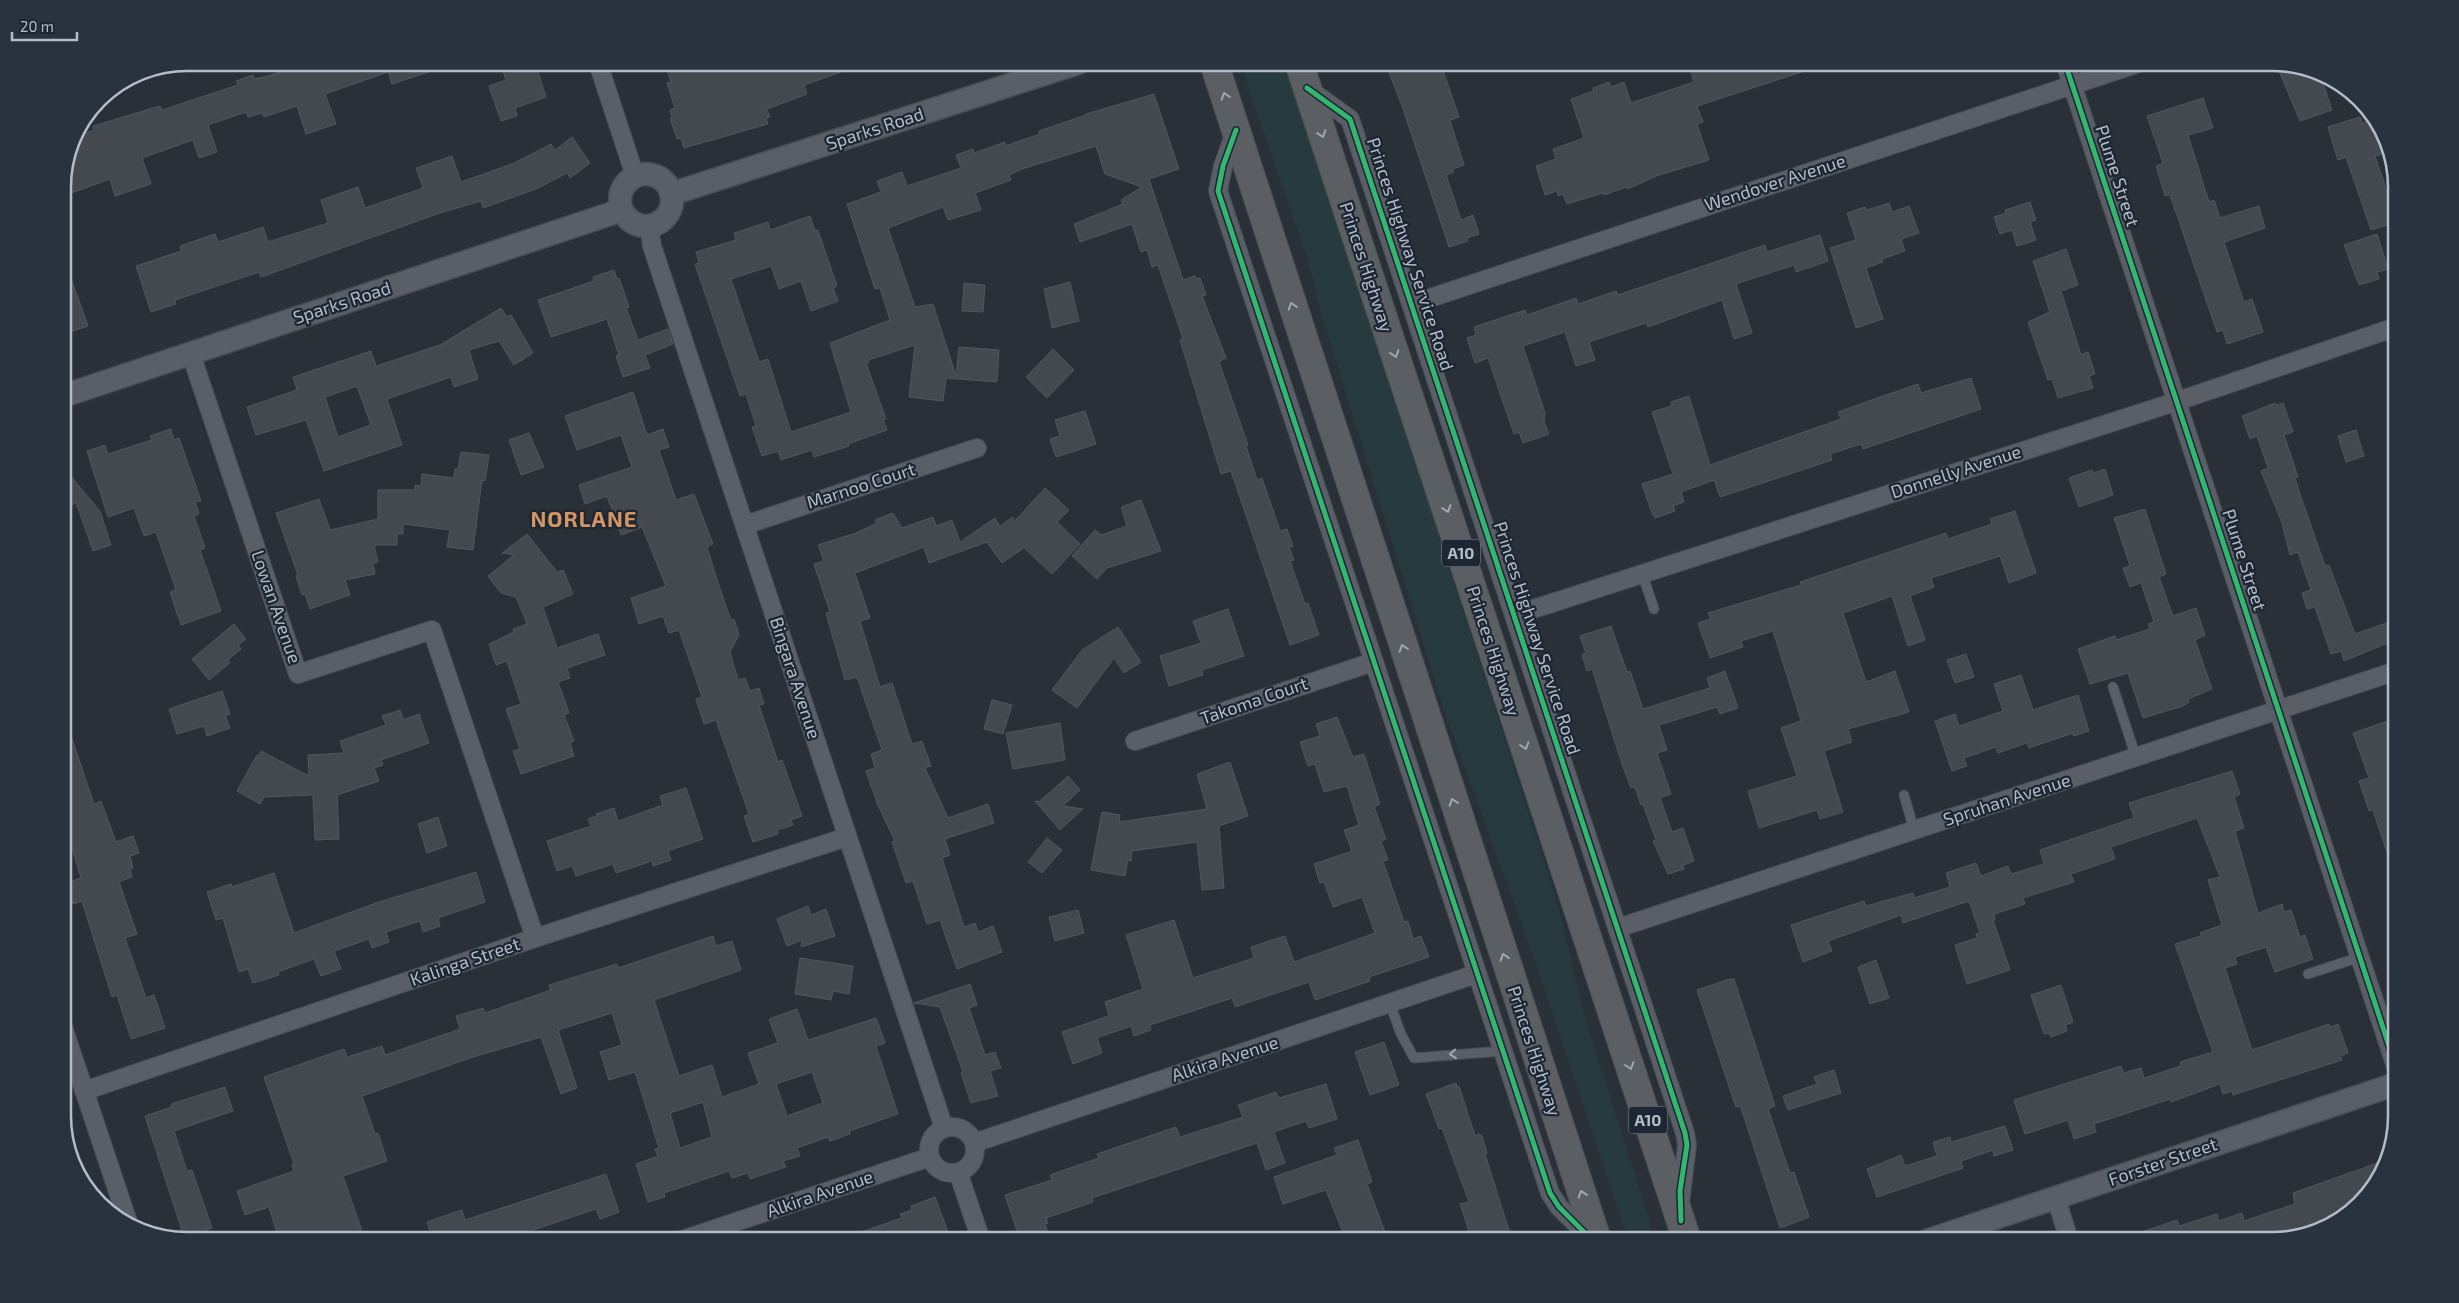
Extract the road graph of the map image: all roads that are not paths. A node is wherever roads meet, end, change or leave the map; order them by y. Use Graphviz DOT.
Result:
graph roads {
  1 [pos="601,71"];
  2 [pos="1050,71"];
  3 [pos="1217,71"];
  4 [pos="2068,71"];
  5 [pos="2112,71"];
  6 [pos="1303,75"];
  7 [pos="2072,84"];
  8 [pos="1236,130"];
  9 [pos="635,176"];
  10 [pos="671,194"];
  11 [pos="622,210"];
  12 [pos="649,226"];
  13 [pos="1412,304"];
  14 [pos="2388,330"];
  15 [pos="191,354"];
  16 [pos="71,393"];
  17 [pos="2178,400"];
  18 [pos="976,448"];
  19 [pos="745,525"];
  20 [pos="1642,573"];
  21 [pos="1654,609"];
  22 [pos="1514,615"];
  23 [pos="1373,662"];
  24 [pos="2388,674"];
  25 [pos="2113,687"];
  26 [pos="2278,710"];
  27 [pos="1135,741"];
  28 [pos="2136,757"];
  29 [pos="1904,795"];
  30 [pos="1914,830"];
  31 [pos="847,837"];
  32 [pos="1618,928"];
  33 [pos="535,938"];
  34 [pos="2360,957"];
  35 [pos="1476,974"];
  36 [pos="2308,974"];
  37 [pos="1390,1004"];
  38 [pos="2388,1043"];
  39 [pos="1502,1051"];
  40 [pos="71,1052"];
  41 [pos="2388,1087"];
  42 [pos="84,1092"];
  43 [pos="944,1128"];
  44 [pos="974,1143"];
  45 [pos="930,1157"];
  46 [pos="958,1172"];
  47 [pos="2056,1198"];
  48 [pos="124,1213"];
  49 [pos="706,1232"];
  50 [pos="977,1232"];
  51 [pos="1585,1232"];
  52 [pos="1594,1232"];
  53 [pos="1683,1232"];
  54 [pos="1684,1232"];
  55 [pos="1953,1232"];
  56 [pos="2067,1232"];
  1 -- 9 [label="street"];
  2 -- 10 [label="street, Sparks Road"];
  8 -- 3 [label="highway, Princes Highway, one-way"];
  4 -- 7 [label="street, Plume Street"];
  5 -- 7 [label="street, Wendover Avenue"];
  6 -- 13 [label="street, Princes Highway Service Road"];
  6 -- 53 [label="highway, Princes Highway / A10, one-way"];
  7 -- 13 [label="street, Wendover Avenue"];
  7 -- 17 [label="street, Plume Street"];
  8 -- 23 [label="street"];
  52 -- 8 [label="highway, Princes Highway, one-way"];
  9 -- 10 [label="street"];
  9 -- 11 [label="street"];
  10 -- 12 [label="street"];
  11 -- 12 [label="street"];
  11 -- 15 [label="street, Sparks Road"];
  12 -- 19 [label="street, Bingara Avenue"];
  13 -- 22 [label="street, Princes Highway Service Road"];
  14 -- 17 [label="street, Donnelly Avenue"];
  15 -- 16 [label="street, Sparks Road"];
  15 -- 33 [label="street, Lowan Avenue"];
  17 -- 20 [label="street, Donnelly Avenue"];
  17 -- 26 [label="street, Plume Street"];
  18 -- 19 [label="street, Marnoo Court"];
  19 -- 31 [label="street, Bingara Avenue"];
  20 -- 21 [label="lane"];
  20 -- 22 [label="street, Donnelly Avenue"];
  22 -- 32 [label="street, Princes Highway Service Road"];
  23 -- 27 [label="street, Takoma Court"];
  23 -- 35 [label="street"];
  24 -- 26 [label="street, Spruhan Avenue"];
  25 -- 28 [label="lane"];
  26 -- 28 [label="street, Spruhan Avenue"];
  26 -- 34 [label="street, Plume Street"];
  28 -- 30 [label="street, Spruhan Avenue"];
  29 -- 30 [label="lane"];
  30 -- 32 [label="street, Spruhan Avenue"];
  31 -- 33 [label="street, Kalinga Street"];
  31 -- 43 [label="street, Bingara Avenue"];
  32 -- 54 [label="street, Princes Highway Service Road"];
  33 -- 42 [label="street, Kalinga Street"];
  34 -- 36 [label="lane"];
  34 -- 38 [label="street, Plume Street"];
  35 -- 37 [label="street, Alkira Avenue"];
  35 -- 39 [label="street"];
  39 -- 37 [label="lane, one-way"];
  37 -- 44 [label="street, Alkira Avenue"];
  39 -- 51 [label="street"];
  40 -- 42 [label="street"];
  41 -- 47 [label="street, Forster Street"];
  42 -- 48 [label="street"];
  43 -- 44 [label="street"];
  43 -- 45 [label="street"];
  44 -- 46 [label="street"];
  45 -- 46 [label="street"];
  45 -- 49 [label="street, Alkira Avenue"];
  46 -- 50 [label="street"];
  47 -- 55 [label="street, Forster Street"];
  47 -- 56 [label="street"];
}
